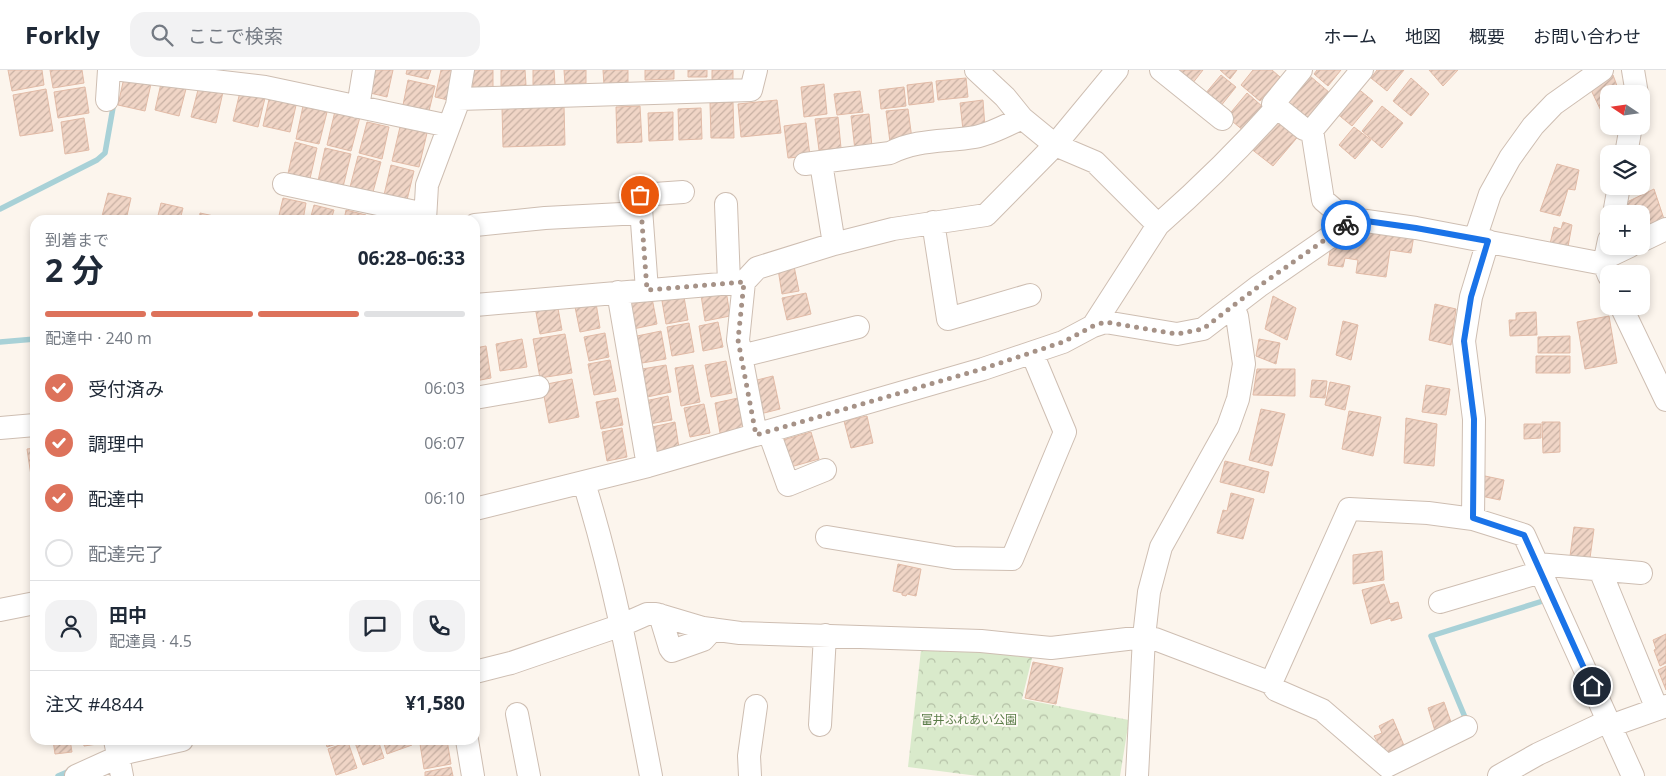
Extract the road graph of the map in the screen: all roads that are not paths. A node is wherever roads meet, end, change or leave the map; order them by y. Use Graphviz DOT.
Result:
graph roads {
  1 [pos="109,70"];
  2 [pos="122,70"];
  3 [pos="364,70"];
  4 [pos="463,70"];
  5 [pos="756,70"];
  6 [pos="976,70"];
  7 [pos="1118,70"];
  8 [pos="1161,70"];
  9 [pos="1301,70"];
  10 [pos="1362,70"];
  11 [pos="1602,70"];
  12 [pos="1633,70"];
  13 [pos="266,78"];
  14 [pos="1636,85"];
  15 [pos="458,99"];
  16 [pos="107,100"];
  17 [pos="358,107"];
  18 [pos="1278,109"];
  19 [pos="1022,118"];
  20 [pos="1222,119"];
  21 [pos="449,126"];
  22 [pos="1312,130"];
  23 [pos="1055,145"];
  24 [pos="284,184"];
  25 [pos="683,192"];
  26 [pos="726,204"];
  27 [pos="641,213"];
  28 [pos="416,215"];
  29 [pos="425,215"];
  30 [pos="933,222"];
  31 [pos="1350,223"];
  32 [pos="480,224"];
  33 [pos="1158,225"];
  34 [pos="1666,229"];
  35 [pos="1650,237"];
  36 [pos="1481,240"];
  37 [pos="834,244"];
  38 [pos="1607,260"];
  39 [pos="736,283"];
  40 [pos="647,290"];
  41 [pos="618,292"];
  42 [pos="1030,295"];
  43 [pos="480,305"];
  44 [pos="1233,311"];
  45 [pos="1625,315"];
  46 [pos="1093,326"];
  47 [pos="858,327"];
  48 [pos="741,356"];
  49 [pos="1034,358"];
  50 [pos="538,387"];
  51 [pos="480,397"];
  52 [pos="1666,400"];
  53 [pos="30,425"];
  54 [pos="0,428"];
  55 [pos="767,438"];
  56 [pos="648,466"];
  57 [pos="825,470"];
  58 [pos="585,488"];
  59 [pos="480,508"];
  60 [pos="1473,518"];
  61 [pos="827,537"];
  62 [pos="1539,568"];
  63 [pos="1600,570"];
  64 [pos="1641,573"];
  65 [pos="1440,602"];
  66 [pos="30,604"];
  67 [pos="0,610"];
  68 [pos="654,614"];
  69 [pos="620,619"];
  70 [pos="713,629"];
  71 [pos="825,642"];
  72 [pos="1144,642"];
  73 [pos="480,671"];
  74 [pos="1272,683"];
  75 [pos="756,706"];
  76 [pos="1662,708"];
  77 [pos="518,714"];
  78 [pos="1609,724"];
  79 [pos="820,725"];
  80 [pos="1466,727"];
  81 [pos="160,745"];
  82 [pos="468,745"];
  83 [pos="118,755"];
  84 [pos="76,776"];
  85 [pos="473,776"];
  86 [pos="529,776"];
  87 [pos="651,776"];
  88 [pos="750,776"];
  89 [pos="1137,776"];
  90 [pos="1499,776"];
  91 [pos="1633,776"];
  1 -- 16 [label="street"];
  2 -- 13 [label="street"];
  3 -- 17 [label="street"];
  4 -- 15 [label="street"];
  5 -- 15 [label="street"];
  6 -- 19 [label="street"];
  7 -- 23 [label="street"];
  8 -- 20 [label="street"];
  9 -- 18 [label="street"];
  10 -- 22 [label="street"];
  11 -- 36 [label="street"];
  12 -- 14 [label="street"];
  13 -- 17 [label="street"];
  15 -- 21 [label="street"];
  17 -- 21 [label="street"];
  18 -- 22 [label="street"];
  18 -- 33 [label="street"];
  19 -- 23 [label="street"];
  19 -- 37 [label="street"];
  21 -- 29 [label="street"];
  22 -- 31 [label="street"];
  23 -- 30 [label="street"];
  23 -- 33 [label="street"];
  24 -- 28 [label="street"];
  25 -- 27 [label="street"];
  26 -- 39 [label="street"];
  27 -- 32 [label="street"];
  27 -- 40 [label="street"];
  30 -- 37 [label="street"];
  30 -- 42 [label="street"];
  31 -- 36 [label="street"];
  31 -- 44 [label="street"];
  33 -- 46 [label="street"];
  34 -- 35 [label="street"];
  36 -- 38 [label="street"];
  36 -- 60 [label="street"];
  37 -- 39 [label="street"];
  39 -- 40 [label="street"];
  39 -- 48 [label="street"];
  40 -- 41 [label="street"];
  41 -- 43 [label="street"];
  41 -- 56 [label="street"];
  44 -- 46 [label="street"];
  44 -- 72 [label="street"];
  45 -- 52 [label="street"];
  46 -- 49 [label="street"];
  47 -- 48 [label="street"];
  48 -- 55 [label="street"];
  49 -- 55 [label="street"];
  49 -- 61 [label="street"];
  50 -- 51 [label="street"];
  53 -- 54 [label="street"];
  55 -- 56 [label="street"];
  55 -- 57 [label="street"];
  56 -- 58 [label="street"];
  58 -- 59 [label="street"];
  58 -- 69 [label="street"];
  60 -- 62 [label="street"];
  60 -- 74 [label="street"];
  62 -- 63 [label="street"];
  62 -- 65 [label="street"];
  62 -- 78 [label="street"];
  63 -- 64 [label="street"];
  63 -- 76 [label="street"];
  66 -- 67 [label="street"];
  68 -- 69 [label="street"];
  68 -- 70 [label="street"];
  68 -- 70 [label="street"];
  69 -- 73 [label="street"];
  69 -- 87 [label="street"];
  70 -- 71 [label="street"];
  71 -- 72 [label="street"];
  71 -- 79 [label="street"];
  72 -- 74 [label="street"];
  72 -- 89 [label="street"];
  74 -- 80 [label="street"];
  75 -- 88 [label="street"];
  76 -- 78 [label="street"];
  77 -- 86 [label="street"];
  78 -- 90 [label="street"];
  78 -- 91 [label="street"];
  81 -- 83 [label="street"];
  82 -- 85 [label="street"];
  83 -- 84 [label="street"];
}
